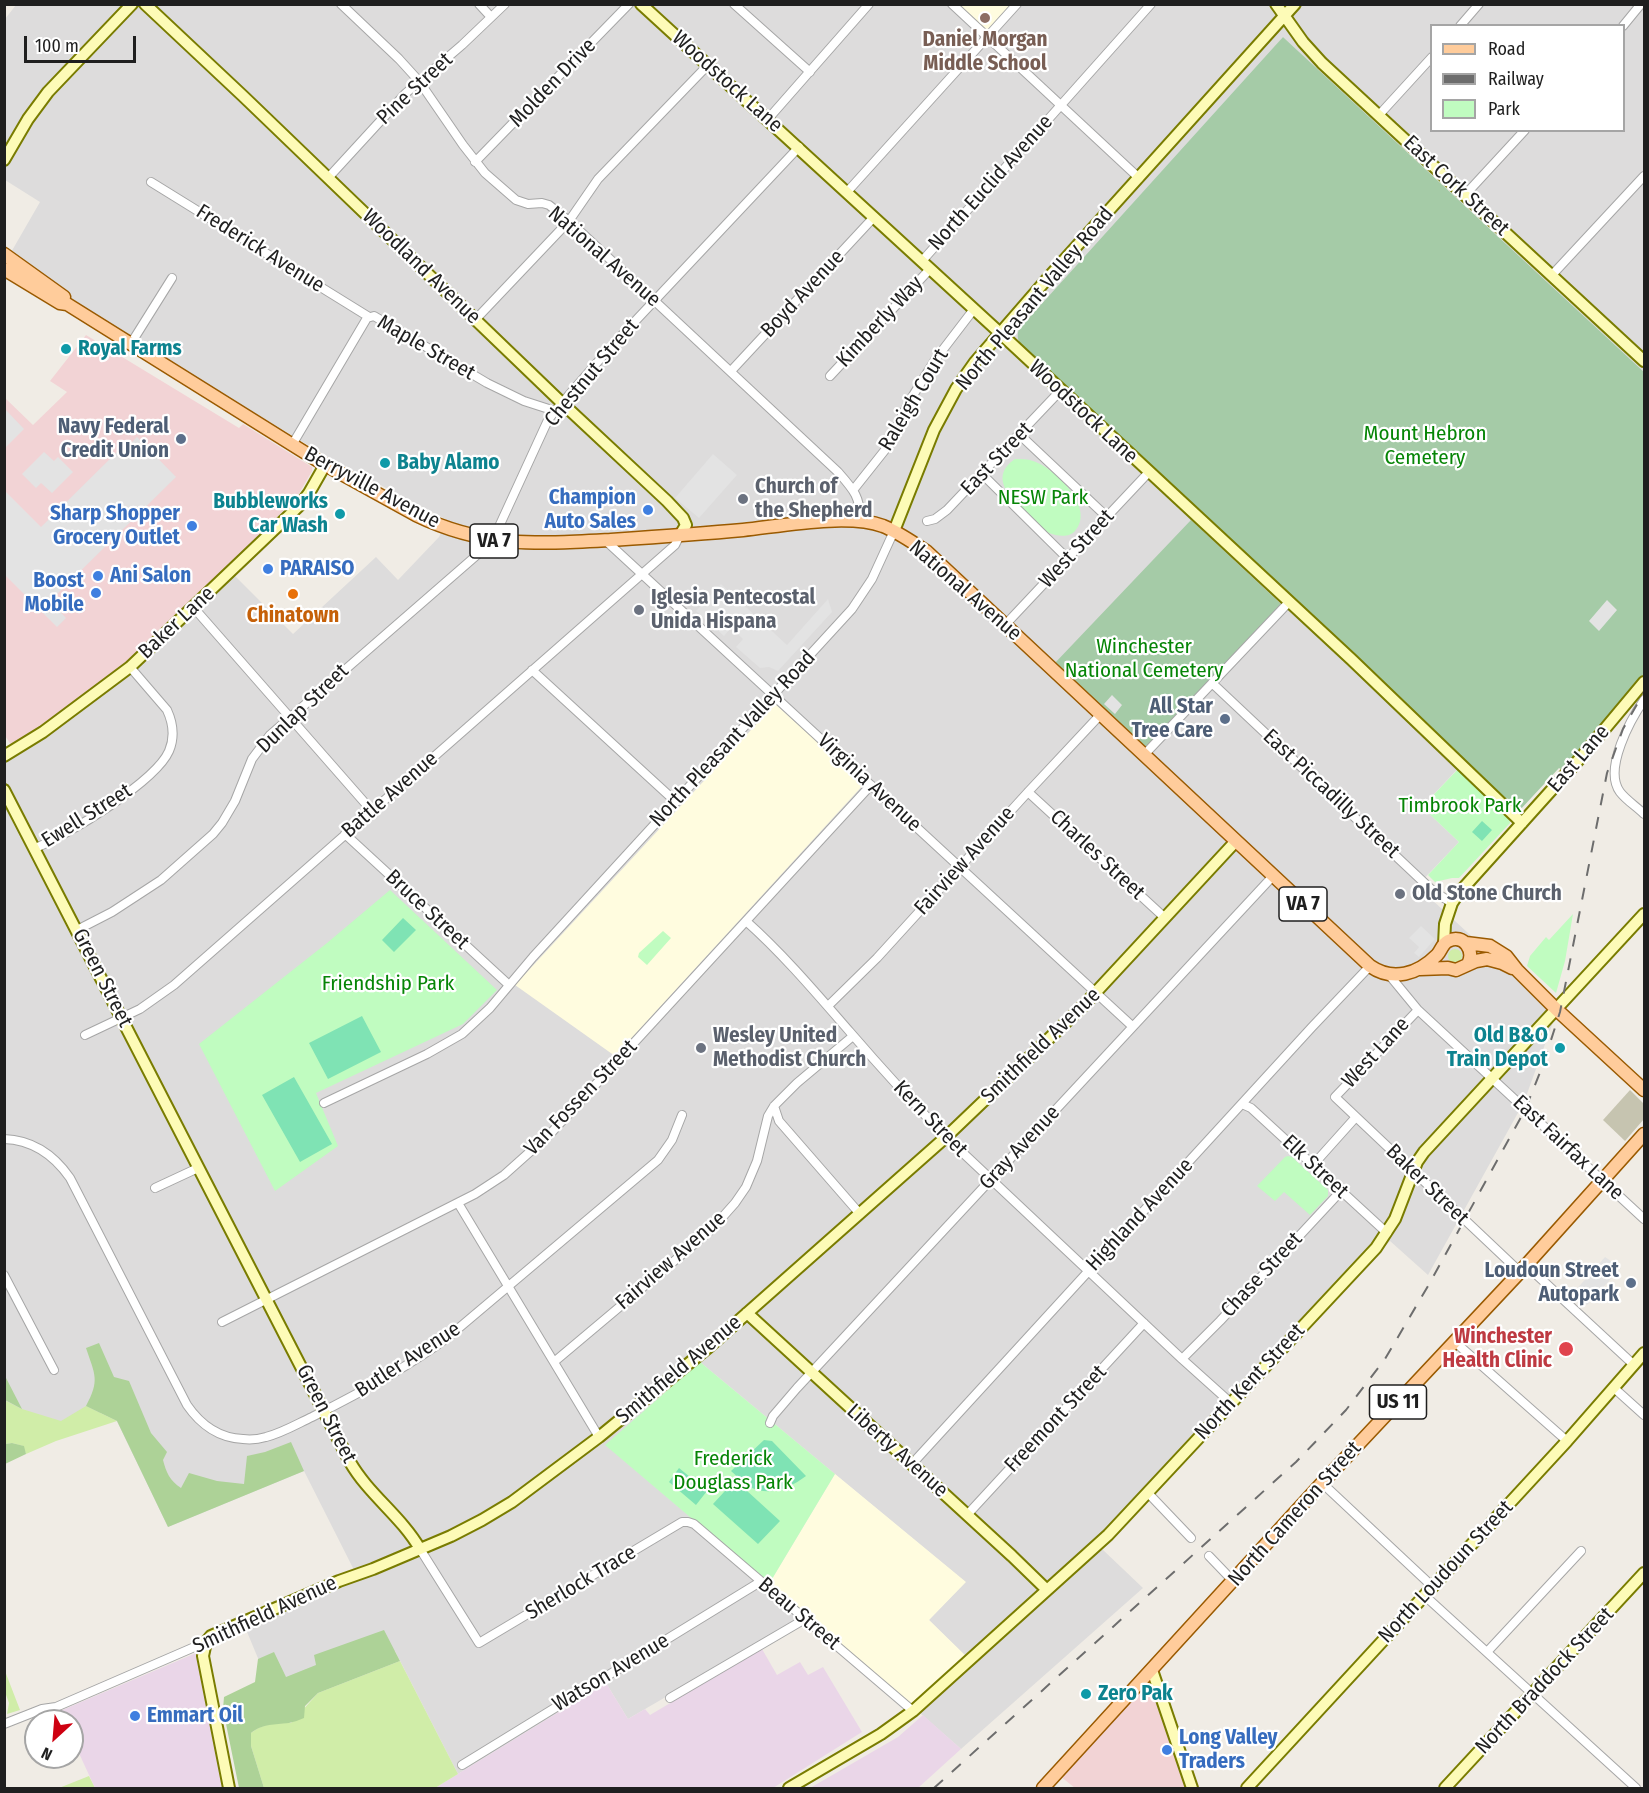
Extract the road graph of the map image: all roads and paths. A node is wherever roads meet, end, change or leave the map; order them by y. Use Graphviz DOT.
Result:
graph roads {
  1 [pos="132,4"];
  2 [pos="145,4"];
  3 [pos="341,4"];
  4 [pos="479,4"];
  5 [pos="505,4"];
  6 [pos="629,4"];
  7 [pos="641,4"];
  8 [pos="734,4"];
  9 [pos="870,4"];
  10 [pos="952,4"];
  11 [pos="1017,4"];
  12 [pos="1151,4"];
  13 [pos="1276,4"];
  14 [pos="1295,4"];
  15 [pos="1479,4"];
  16 [pos="1641,4"];
  17 [pos="1284,16"];
  18 [pos="491,17"];
  19 [pos="1462,24"];
  20 [pos="1625,24"];
  21 [pos="986,37"];
  22 [pos="1430,58"];
  23 [pos="708,65"];
  24 [pos="810,72"];
  25 [pos="418,81"];
  26 [pos="1060,105"];
  27 [pos="1379,115"];
  28 [pos="768,119"];
  29 [pos="1523,132"];
  30 [pos="798,147"];
  31 [pos="4,160"];
  32 [pos="475,162"];
  33 [pos="1644,176"];
  34 [pos="328,178"];
  35 [pos="1139,178"];
  36 [pos="151,182"];
  37 [pos="847,192"];
  38 [pos="1465,195"];
  39 [pos="874,217"];
  40 [pos="568,221"];
  41 [pos="4,254"];
  42 [pos="926,265"];
  43 [pos="4,269"];
  44 [pos="1552,275"];
  45 [pos="172,278"];
  46 [pos="655,300"];
  47 [pos="67,304"];
  48 [pos="974,309"];
  49 [pos="369,317"];
  50 [pos="476,319"];
  51 [pos="1000,333"];
  52 [pos="130,345"];
  53 [pos="1644,360"];
  54 [pos="731,371"];
  55 [pos="830,376"];
  56 [pos="1061,390"];
  57 [pos="558,407"];
  58 [pos="1020,435"];
  59 [pos="292,445"];
  60 [pos="325,465"];
  61 [pos="1149,472"];
  62 [pos="982,474"];
  63 [pos="854,489"];
  64 [pos="1107,517"];
  65 [pos="927,520"];
  66 [pos="860,521"];
  67 [pos="894,531"];
  68 [pos="680,536"];
  69 [pos="491,540"];
  70 [pos="605,540"];
  71 [pos="1068,559"];
  72 [pos="642,574"];
  73 [pos="1289,602"];
  74 [pos="194,608"];
  75 [pos="1005,626"];
  76 [pos="130,668"];
  77 [pos="532,670"];
  78 [pos="1644,682"];
  79 [pos="1212,683"];
  80 [pos="774,695"];
  81 [pos="1644,700"];
  82 [pos="1101,714"];
  83 [pos="289,718"];
  84 [pos="1144,755"];
  85 [pos="4,756"];
  86 [pos="871,785"];
  87 [pos="4,790"];
  88 [pos="1028,792"];
  89 [pos="676,802"];
  90 [pos="372,812"];
  91 [pos="1644,814"];
  92 [pos="1522,823"];
  93 [pos="345,834"];
  94 [pos="1236,841"];
  95 [pos="35,848"];
  96 [pos="960,867"];
  97 [pos="1274,876"];
  98 [pos="1452,903"];
  99 [pos="1644,914"];
  100 [pos="1165,918"];
  101 [pos="1447,919"];
  102 [pos="746,921"];
  103 [pos="77,930"];
  104 [pos="1462,941"];
  105 [pos="1442,948"];
  106 [pos="1468,964"];
  107 [pos="1370,966"];
  108 [pos="1448,968"];
  109 [pos="1419,969"];
  110 [pos="1517,970"];
  111 [pos="1390,975"];
  112 [pos="509,985"];
  113 [pos="1096,992"];
  114 [pos="828,1006"];
  115 [pos="1557,1009"];
  116 [pos="1418,1010"];
  117 [pos="122,1017"];
  118 [pos="1132,1026"];
  119 [pos="85,1035"];
  120 [pos="853,1036"];
  121 [pos="1492,1078"];
  122 [pos="1644,1090"];
  123 [pos="1335,1097"];
  124 [pos="324,1103"];
  125 [pos="1242,1104"];
  126 [pos="774,1106"];
  127 [pos="682,1115"];
  128 [pos="1356,1117"];
  129 [pos="1644,1134"];
  130 [pos="946,1137"];
  131 [pos="4,1140"];
  132 [pos="1313,1165"];
  133 [pos="198,1168"];
  134 [pos="1413,1171"];
  135 [pos="991,1179"];
  136 [pos="1602,1180"];
  137 [pos="155,1188"];
  138 [pos="1341,1191"];
  139 [pos="458,1203"];
  140 [pos="860,1214"];
  141 [pos="1644,1219"];
  142 [pos="1387,1233"];
  143 [pos="1523,1268"];
  144 [pos="1088,1271"];
  145 [pos="4,1275"];
  146 [pos="509,1286"];
  147 [pos="267,1300"];
  148 [pos="747,1313"];
  149 [pos="222,1322"];
  150 [pos="1144,1323"];
  151 [pos="1455,1342"];
  152 [pos="1644,1353"];
  153 [pos="1182,1359"];
  154 [pos="554,1362"];
  155 [pos="1634,1365"];
  156 [pos="54,1370"];
  157 [pos="811,1373"];
  158 [pos="1614,1388"];
  159 [pos="1231,1402"];
  160 [pos="324,1411"];
  161 [pos="1644,1415"];
  162 [pos="770,1423"];
  163 [pos="599,1437"];
  164 [pos="1567,1441"];
  165 [pos="911,1465"];
  166 [pos="1322,1483"];
  167 [pos="1148,1493"];
  168 [pos="967,1515"];
  169 [pos="682,1522"];
  170 [pos="1191,1538"];
  171 [pos="420,1549"];
  172 [pos="1581,1551"];
  173 [pos="1209,1556"];
  174 [pos="1644,1573"];
  175 [pos="1233,1581"];
  176 [pos="760,1582"];
  177 [pos="1433,1587"];
  178 [pos="1047,1590"];
  179 [pos="1424,1595"];
  180 [pos="806,1619"];
  181 [pos="206,1642"];
  182 [pos="479,1643"];
  183 [pos="1487,1652"];
  184 [pos="1152,1670"];
  185 [pos="1533,1694"];
  186 [pos="670,1698"];
  187 [pos="913,1711"];
  188 [pos="4,1724"];
  189 [pos="462,1765"];
  190 [pos="229,1788"];
  191 [pos="789,1788"];
  192 [pos="1043,1788"];
  193 [pos="1192,1788"];
  194 [pos="1247,1788"];
  195 [pos="1445,1788"];
  196 [pos="1636,1788"];
  1 -- 31 [label="street"];
  2 -- 34 [label="street, Woodland Avenue"];
  3 -- 25 [label="street, National Avenue"];
  4 -- 18 [label="street"];
  5 -- 18 [label="street, Pine Street"];
  6 -- 32 [label="street, Molden Drive"];
  7 -- 23 [label="street, Woodstock Lane"];
  8 -- 24 [label="street"];
  9 -- 24 [label="street"];
  10 -- 21 [label="street"];
  11 -- 21 [label="street"];
  12 -- 26 [label="street, North Euclid Avenue"];
  13 -- 17 [label="street, East Cork Street"];
  14 -- 17 [label="street, North Pleasant Valley Road"];
  15 -- 19 [label="street"];
  16 -- 20 [label="street"];
  17 -- 27 [label="street, East Cork Street"];
  17 -- 35 [label="street, North Pleasant Valley Road"];
  18 -- 25 [label="street, Pine Street"];
  21 -- 26 [label="street"];
  21 -- 37 [label="street"];
  22 -- 27 [label="street"];
  23 -- 28 [label="street, Woodstock Lane"];
  23 -- 40 [label="street"];
  24 -- 28 [label="street"];
  25 -- 32 [label="street, National Avenue"];
  25 -- 34 [label="street, Pine Street"];
  26 -- 35 [label="street"];
  26 -- 42 [label="street, North Euclid Avenue"];
  27 -- 38 [label="street, East Cork Street"];
  28 -- 30 [label="street, Woodstock Lane"];
  29 -- 38 [label="street"];
  30 -- 37 [label="street, Woodstock Lane"];
  30 -- 46 [label="street, Chestnut Street"];
  32 -- 40 [label="street, National Avenue"];
  33 -- 44 [label="street"];
  34 -- 50 [label="street, Woodland Avenue"];
  35 -- 51 [label="street, North Pleasant Valley Road"];
  36 -- 49 [label="street, Frederick Avenue"];
  37 -- 39 [label="street, Woodstock Lane"];
  38 -- 44 [label="street, East Cork Street"];
  39 -- 42 [label="street, Woodstock Lane"];
  39 -- 54 [label="street, Boyd Avenue"];
  40 -- 46 [label="street, National Avenue"];
  40 -- 50 [label="street"];
  41 -- 47 [label="main road, Berryville Avenue / VA 7"];
  42 -- 48 [label="street, Woodstock Lane"];
  42 -- 55 [label="street, Kimberly Way"];
  43 -- 47 [label="main road, Berryville Avenue / VA 7"];
  44 -- 53 [label="street, East Cork Street"];
  45 -- 52 [label="street"];
  46 -- 54 [label="street, National Avenue"];
  46 -- 57 [label="street, Chestnut Street"];
  47 -- 52 [label="main road, Berryville Avenue / VA 7"];
  48 -- 51 [label="street, Woodstock Lane"];
  48 -- 63 [label="street, Raleigh Court"];
  49 -- 57 [label="street, Maple Street"];
  49 -- 59 [label="street, Maple Street"];
  50 -- 57 [label="street, Woodland Avenue"];
  51 -- 56 [label="street, Woodstock Lane"];
  51 -- 67 [label="street, North Pleasant Valley Road"];
  52 -- 59 [label="main road, Berryville Avenue / VA 7"];
  54 -- 63 [label="street, National Avenue"];
  56 -- 58 [label="street, East Street"];
  56 -- 61 [label="street, Woodstock Lane"];
  57 -- 68 [label="street, Woodland Avenue"];
  57 -- 69 [label="street, Chestnut Street"];
  58 -- 62 [label="street, East Street"];
  58 -- 64 [label="street"];
  59 -- 60 [label="main road, Berryville Avenue / VA 7"];
  60 -- 69 [label="main road, Berryville Avenue / VA 7"];
  60 -- 74 [label="street, Baker Lane"];
  61 -- 64 [label="street, West Street"];
  61 -- 73 [label="street, Woodstock Lane"];
  62 -- 65 [label="street, East Street"];
  62 -- 71 [label="street"];
  63 -- 66 [label="street"];
  64 -- 71 [label="street, West Street"];
  66 -- 67 [label="main road, National Avenue / VA 7"];
  66 -- 68 [label="main road, Berryville Avenue / VA 7"];
  67 -- 75 [label="main road, National Avenue / VA 7"];
  67 -- 80 [label="street, North Pleasant Valley Road"];
  68 -- 70 [label="main road, Berryville Avenue / VA 7"];
  68 -- 72 [label="street, Battle Avenue"];
  69 -- 70 [label="main road, Berryville Avenue / VA 7"];
  69 -- 83 [label="street, Dunlap Street"];
  70 -- 72 [label="street, Virginia Avenue"];
  71 -- 75 [label="street, West Street"];
  72 -- 77 [label="street, Battle Avenue"];
  72 -- 80 [label="street, Virginia Avenue"];
  73 -- 79 [label="street"];
  73 -- 92 [label="street, Woodstock Lane"];
  74 -- 76 [label="street, Baker Lane"];
  74 -- 83 [label="street"];
  75 -- 82 [label="main road, National Avenue / VA 7"];
  76 -- 85 [label="street, Baker Lane"];
  76 -- 95 [label="street, Ewell Street"];
  77 -- 89 [label="street"];
  77 -- 90 [label="street, Battle Avenue"];
  78 -- 92 [label="street, East Lane"];
  79 -- 84 [label="street"];
  79 -- 98 [label="street, East Piccadilly Street"];
  80 -- 86 [label="street, Virginia Avenue"];
  80 -- 89 [label="street, North Pleasant Valley Road"];
  81 -- 91 [label="street"];
  82 -- 84 [label="main road, National Avenue / VA 7"];
  82 -- 88 [label="street, Fairview Avenue"];
  83 -- 90 [label="street"];
  83 -- 103 [label="street, Dunlap Street"];
  84 -- 94 [label="main road, National Avenue / VA 7"];
  86 -- 96 [label="street, Virginia Avenue"];
  86 -- 102 [label="street, Van Fossen Street"];
  87 -- 95 [label="street, Green Street"];
  88 -- 96 [label="street, Fairview Avenue"];
  88 -- 100 [label="street, Charles Street"];
  89 -- 112 [label="street, North Pleasant Valley Road"];
  90 -- 93 [label="street, Battle Avenue"];
  92 -- 98 [label="street, East Lane"];
  93 -- 112 [label="street, Bruce Street"];
  93 -- 117 [label="street, Battle Avenue"];
  94 -- 97 [label="main road, National Avenue / VA 7"];
  94 -- 100 [label="street, Smithfield Avenue"];
  95 -- 103 [label="street, Green Street"];
  96 -- 113 [label="street, Virginia Avenue"];
  96 -- 114 [label="street, Fairview Avenue"];
  97 -- 107 [label="main road, National Avenue / VA 7"];
  97 -- 118 [label="street, Gray Avenue"];
  98 -- 101 [label="street, East Lane"];
  99 -- 115 [label="street, North Kent Street"];
  100 -- 113 [label="street, Smithfield Avenue"];
  101 -- 104 [label="street"];
  101 -- 105 [label="street, East Lane"];
  102 -- 114 [label="street, Kern Street"];
  102 -- 139 [label="street, Van Fossen Street"];
  103 -- 117 [label="street, Green Street"];
  104 -- 105 [label="main road"];
  104 -- 106 [label="main road"];
  104 -- 110 [label="main road"];
  105 -- 108 [label="main road"];
  105 -- 109 [label="main road"];
  106 -- 108 [label="main road"];
  106 -- 110 [label="main road"];
  107 -- 111 [label="main road, VA 7"];
  107 -- 125 [label="street, Highland Avenue"];
  108 -- 109 [label="main road"];
  109 -- 111 [label="main road"];
  110 -- 115 [label="main road"];
  111 -- 116 [label="street, East Fairfax Lane"];
  112 -- 124 [label="street, North Pleasant Valley Road"];
  113 -- 118 [label="street, Virginia Avenue"];
  113 -- 130 [label="street, Smithfield Avenue"];
  114 -- 120 [label="street, Kern Street"];
  115 -- 121 [label="street, North Kent Street"];
  115 -- 122 [label="main road"];
  116 -- 121 [label="street, East Fairfax Lane"];
  116 -- 123 [label="street, West Lane"];
  117 -- 119 [label="street, Battle Avenue"];
  117 -- 133 [label="street, Green Street"];
  118 -- 135 [label="street, Gray Avenue"];
  120 -- 126 [label="street, Fairview Avenue"];
  120 -- 130 [label="street, Kern Street"];
  121 -- 134 [label="street, North Kent Street"];
  121 -- 136 [label="street, East Fairfax Lane"];
  123 -- 128 [label="street, Baker Street"];
  125 -- 132 [label="street, Elk Street"];
  125 -- 144 [label="street, Highland Avenue"];
  126 -- 140 [label="street"];
  126 -- 154 [label="street, Fairview Avenue"];
  127 -- 146 [label="street, Butler Avenue"];
  128 -- 132 [label="street"];
  128 -- 134 [label="street, Baker Street"];
  129 -- 136 [label="main road, North Cameron Street / US 11"];
  130 -- 135 [label="street, Kern Street"];
  130 -- 140 [label="street, Smithfield Avenue"];
  131 -- 160 [label="street, Butler Avenue"];
  132 -- 138 [label="street, Elk Street"];
  133 -- 137 [label="street"];
  133 -- 147 [label="street, Green Street"];
  134 -- 142 [label="street, North Kent Street"];
  134 -- 143 [label="street, Baker Street"];
  135 -- 144 [label="street, Kern Street"];
  135 -- 157 [label="street, Gray Avenue"];
  136 -- 141 [label="street, East Fairfax Lane"];
  136 -- 143 [label="main road, North Cameron Street / US 11"];
  138 -- 142 [label="street, Elk Street"];
  138 -- 153 [label="street, Chase Street"];
  139 -- 146 [label="street"];
  139 -- 147 [label="street, Van Fossen Street"];
  140 -- 148 [label="street, Smithfield Avenue"];
  142 -- 159 [label="street, North Kent Street"];
  143 -- 151 [label="main road, North Cameron Street / US 11"];
  143 -- 155 [label="street, Baker Street"];
  144 -- 150 [label="street, Kern Street"];
  144 -- 165 [label="street, Highland Avenue"];
  145 -- 156 [label="street"];
  146 -- 154 [label="street"];
  146 -- 160 [label="street, Butler Avenue"];
  147 -- 149 [label="street, Van Fossen Street"];
  147 -- 160 [label="street, Green Street"];
  148 -- 157 [label="street, Liberty Avenue"];
  148 -- 163 [label="street, Smithfield Avenue"];
  150 -- 153 [label="street, Kern Street"];
  150 -- 168 [label="street, Freemont Street"];
  151 -- 164 [label="street"];
  151 -- 166 [label="main road, North Cameron Street / US 11"];
  152 -- 155 [label="street, North Loudoun Street"];
  153 -- 159 [label="street, Kern Street"];
  154 -- 163 [label="street"];
  155 -- 158 [label="street, North Loudoun Street"];
  157 -- 162 [label="street, Gray Avenue"];
  157 -- 165 [label="street, Liberty Avenue"];
  158 -- 161 [label="street"];
  158 -- 164 [label="street, North Loudoun Street"];
  159 -- 167 [label="street, North Kent Street"];
  160 -- 171 [label="street, Green Street"];
  163 -- 171 [label="street, Smithfield Avenue"];
  164 -- 177 [label="street, North Loudoun Street"];
  165 -- 168 [label="street, Liberty Avenue"];
  166 -- 175 [label="main road, North Cameron Street / US 11"];
  166 -- 177 [label="street"];
  167 -- 170 [label="street"];
  167 -- 178 [label="street, North Kent Street"];
  168 -- 178 [label="street, Liberty Avenue"];
  169 -- 176 [label="street, Beau Street"];
  169 -- 182 [label="street, Sherlock Trace"];
  171 -- 181 [label="street, Smithfield Avenue"];
  171 -- 182 [label="street, Green Street"];
  172 -- 183 [label="street"];
  173 -- 175 [label="street"];
  174 -- 185 [label="street, North Braddock Street"];
  175 -- 184 [label="main road, North Cameron Street / US 11"];
  176 -- 180 [label="street, Beau Street"];
  176 -- 189 [label="street, Watson Avenue"];
  177 -- 179 [label="street, North Loudoun Street"];
  178 -- 187 [label="street, North Kent Street"];
  179 -- 183 [label="street"];
  179 -- 194 [label="street, North Loudoun Street"];
  180 -- 186 [label="street"];
  180 -- 187 [label="street, Beau Street"];
  181 -- 188 [label="street, Smithfield Avenue"];
  181 -- 190 [label="street"];
  183 -- 185 [label="street"];
  184 -- 192 [label="main road, North Cameron Street / US 11"];
  184 -- 193 [label="street"];
  185 -- 195 [label="street, North Braddock Street"];
  185 -- 196 [label="street"];
  187 -- 191 [label="street, North Kent Street"];
}
